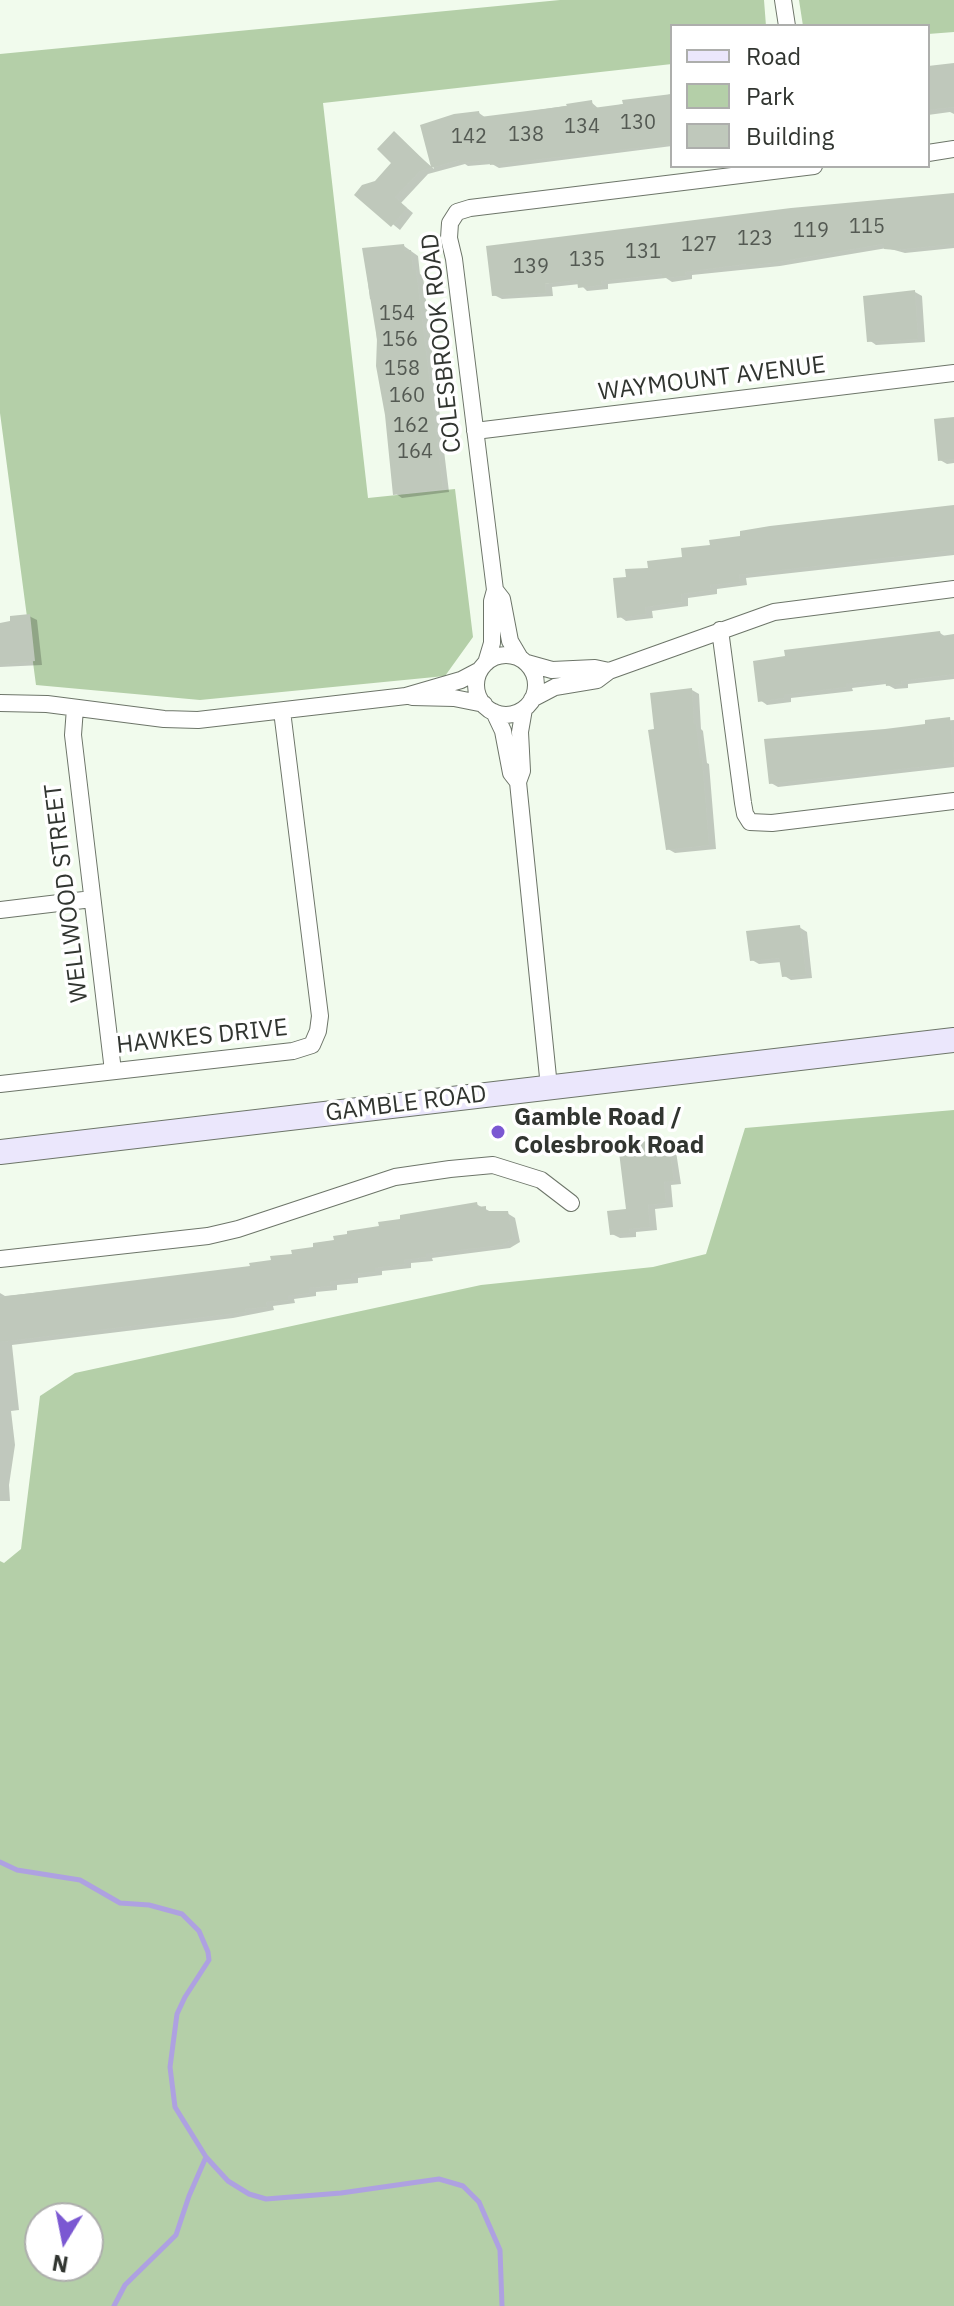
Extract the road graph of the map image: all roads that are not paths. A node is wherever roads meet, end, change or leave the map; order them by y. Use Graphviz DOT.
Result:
graph roads {
  1 [pos="783,0"];
  2 [pos="787,24"];
  3 [pos="954,149"];
  4 [pos="930,153"];
  5 [pos="791,168"];
  6 [pos="954,373"];
  7 [pos="475,431"];
  8 [pos="954,589"];
  9 [pos="495,590"];
  10 [pos="720,630"];
  11 [pos="524,661"];
  12 [pos="483,666"];
  13 [pos="609,671"];
  14 [pos="406,696"];
  15 [pos="0,703"];
  16 [pos="528,704"];
  17 [pos="75,708"];
  18 [pos="489,708"];
  19 [pos="282,711"];
  20 [pos="518,782"];
  21 [pos="954,801"];
  22 [pos="92,899"];
  23 [pos="0,910"];
  24 [pos="954,1040"];
  25 [pos="113,1071"];
  26 [pos="0,1084"];
  27 [pos="549,1087"];
  28 [pos="0,1152"];
  29 [pos="571,1203"];
  30 [pos="0,1259"];
  1 -- 2 [label="street"];
  3 -- 4 [label="street"];
  5 -- 7 [label="street, COLESBROOK ROAD"];
  6 -- 7 [label="street, WAYMOUNT AVENUE"];
  7 -- 9 [label="street, COLESBROOK ROAD"];
  8 -- 10 [label="street"];
  9 -- 11 [label="street, COLESBROOK ROAD"];
  9 -- 12 [label="street, COLESBROOK ROAD"];
  10 -- 13 [label="street"];
  10 -- 21 [label="street"];
  11 -- 12 [label="street"];
  11 -- 13 [label="street"];
  11 -- 16 [label="street"];
  12 -- 14 [label="street"];
  12 -- 18 [label="street"];
  13 -- 16 [label="street"];
  14 -- 18 [label="street"];
  14 -- 19 [label="street"];
  15 -- 17 [label="street"];
  16 -- 18 [label="street"];
  16 -- 20 [label="street"];
  17 -- 19 [label="street"];
  17 -- 22 [label="street, WELLWOOD STREET"];
  18 -- 20 [label="street"];
  19 -- 25 [label="street, HAWKES DRIVE"];
  20 -- 27 [label="street"];
  22 -- 23 [label="street"];
  22 -- 25 [label="street, WELLWOOD STREET"];
  24 -- 27 [label="main road, GAMBLE ROAD"];
  25 -- 26 [label="street, HAWKES DRIVE"];
  27 -- 28 [label="main road, GAMBLE ROAD"];
  29 -- 30 [label="street"];
}
